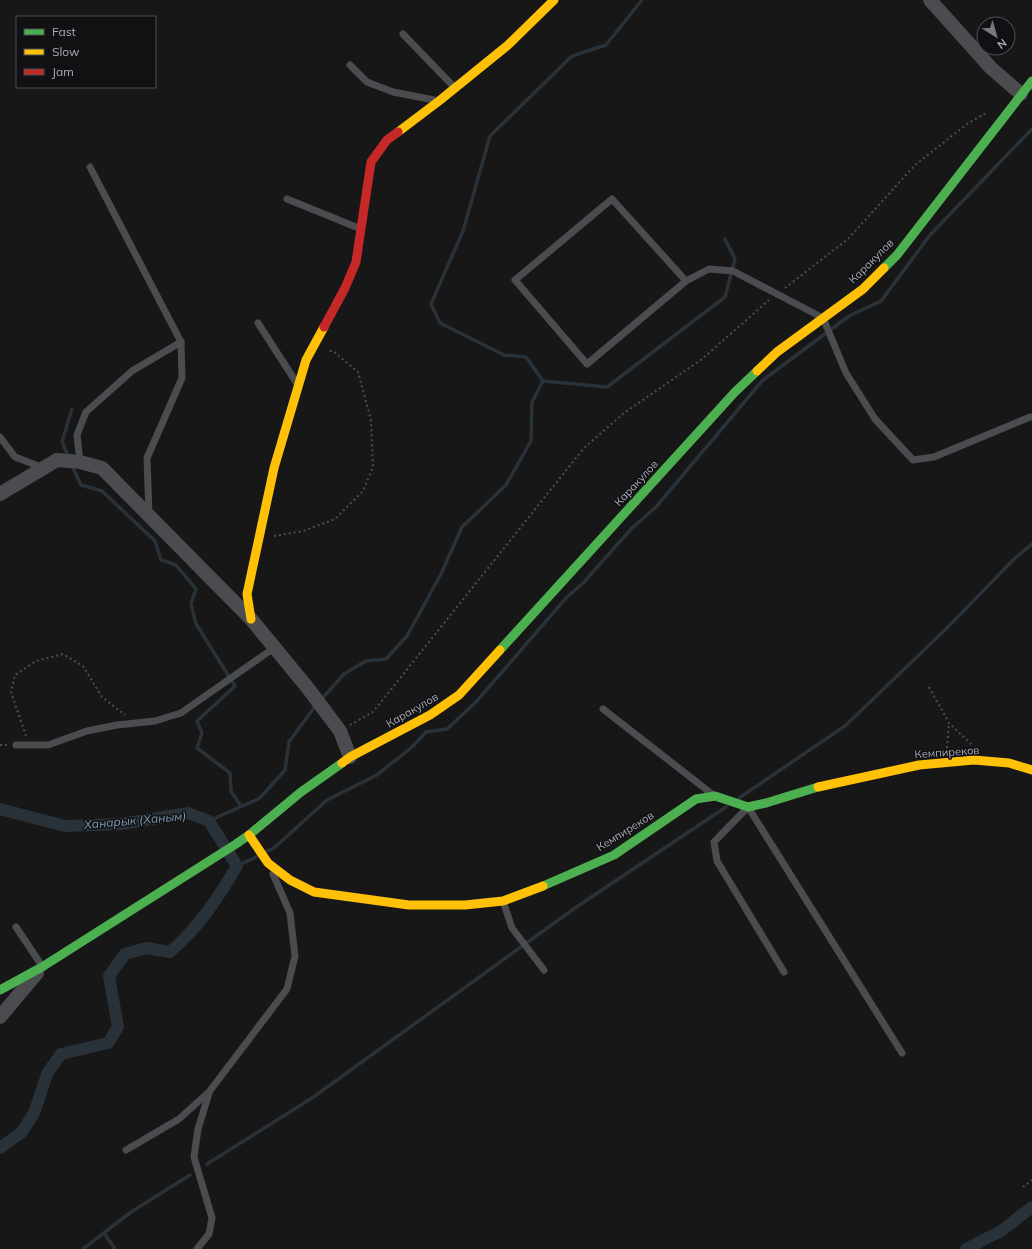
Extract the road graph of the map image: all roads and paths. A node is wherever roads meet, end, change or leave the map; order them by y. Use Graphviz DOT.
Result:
graph roads {
  1 [pos="554,0"];
  2 [pos="930,0"];
  3 [pos="403,34"];
  4 [pos="350,65"];
  5 [pos="1032,81"];
  6 [pos="455,88"];
  7 [pos="1021,94"];
  8 [pos="439,101"];
  9 [pos="994,109"];
  10 [pos="90,167"];
  11 [pos="287,199"];
  12 [pos="361,229"];
  13 [pos="686,281"];
  14 [pos="777,294"];
  15 [pos="823,318"];
  16 [pos="258,323"];
  17 [pos="181,342"];
  18 [pos="311,350"];
  19 [pos="299,385"];
  20 [pos="1030,417"];
  21 [pos="0,437"];
  22 [pos="80,462"];
  23 [pos="44,468"];
  24 [pos="0,494"];
  25 [pos="149,516"];
  26 [pos="259,538"];
  27 [pos="251,619"];
  28 [pos="274,648"];
  29 [pos="929,687"];
  30 [pos="603,709"];
  31 [pos="135,723"];
  32 [pos="949,723"];
  33 [pos="340,731"];
  34 [pos="16,745"];
  35 [pos="29,745"];
  36 [pos="978,748"];
  37 [pos="350,757"];
  38 [pos="936,763"];
  39 [pos="1032,770"];
  40 [pos="719,798"];
  41 [pos="745,806"];
  42 [pos="249,835"];
  43 [pos="268,862"];
  44 [pos="503,901"];
  45 [pos="16,928"];
  46 [pos="42,967"];
  47 [pos="544,970"];
  48 [pos="784,972"];
  49 [pos="0,990"];
  50 [pos="0,1017"];
  51 [pos="902,1053"];
  52 [pos="209,1092"];
  53 [pos="126,1150"];
  54 [pos="1032,1180"];
  55 [pos="1023,1187"];
  56 [pos="197,1249"];
  1 -- 6 [label="street"];
  2 -- 7 [label="street"];
  3 -- 6 [label="lane"];
  4 -- 8 [label="lane"];
  5 -- 7 [label="street, Каракулов"];
  6 -- 8 [label="street"];
  7 -- 15 [label="street, Каракулов"];
  8 -- 12 [label="street"];
  9 -- 14 [label="path"];
  10 -- 17 [label="lane"];
  11 -- 12 [label="lane"];
  12 -- 18 [label="street"];
  13 -- 13 [label="lane"];
  13 -- 14 [label="lane"];
  14 -- 15 [label="lane"];
  14 -- 33 [label="path"];
  15 -- 20 [label="lane"];
  15 -- 37 [label="street, Каракулов"];
  16 -- 19 [label="lane"];
  17 -- 22 [label="lane"];
  17 -- 25 [label="lane"];
  18 -- 19 [label="street"];
  18 -- 26 [label="path"];
  19 -- 26 [label="street"];
  21 -- 23 [label="lane"];
  22 -- 23 [label="street"];
  22 -- 25 [label="street"];
  23 -- 24 [label="street"];
  25 -- 27 [label="street"];
  26 -- 27 [label="street"];
  27 -- 28 [label="street"];
  28 -- 31 [label="lane"];
  28 -- 33 [label="street"];
  29 -- 32 [label="path"];
  30 -- 40 [label="lane"];
  31 -- 35 [label="lane"];
  31 -- 35 [label="path"];
  32 -- 36 [label="path"];
  32 -- 38 [label="path"];
  33 -- 37 [label="street"];
  34 -- 35 [label="lane"];
  37 -- 42 [label="street, Каракулов"];
  38 -- 39 [label="street, Кемпиреков"];
  38 -- 41 [label="street, Кемпиреков"];
  40 -- 41 [label="street, Кемпиреков"];
  40 -- 44 [label="street, Кемпиреков"];
  41 -- 48 [label="lane"];
  41 -- 51 [label="lane"];
  42 -- 43 [label="street, Кемпиреков"];
  42 -- 46 [label="street, Каракулов"];
  43 -- 44 [label="street, Кемпиреков"];
  43 -- 52 [label="lane"];
  44 -- 47 [label="lane"];
  45 -- 46 [label="lane"];
  46 -- 49 [label="street, Каракулов"];
  46 -- 50 [label="street"];
  52 -- 53 [label="lane"];
  52 -- 56 [label="lane"];
  54 -- 55 [label="path"];
}
